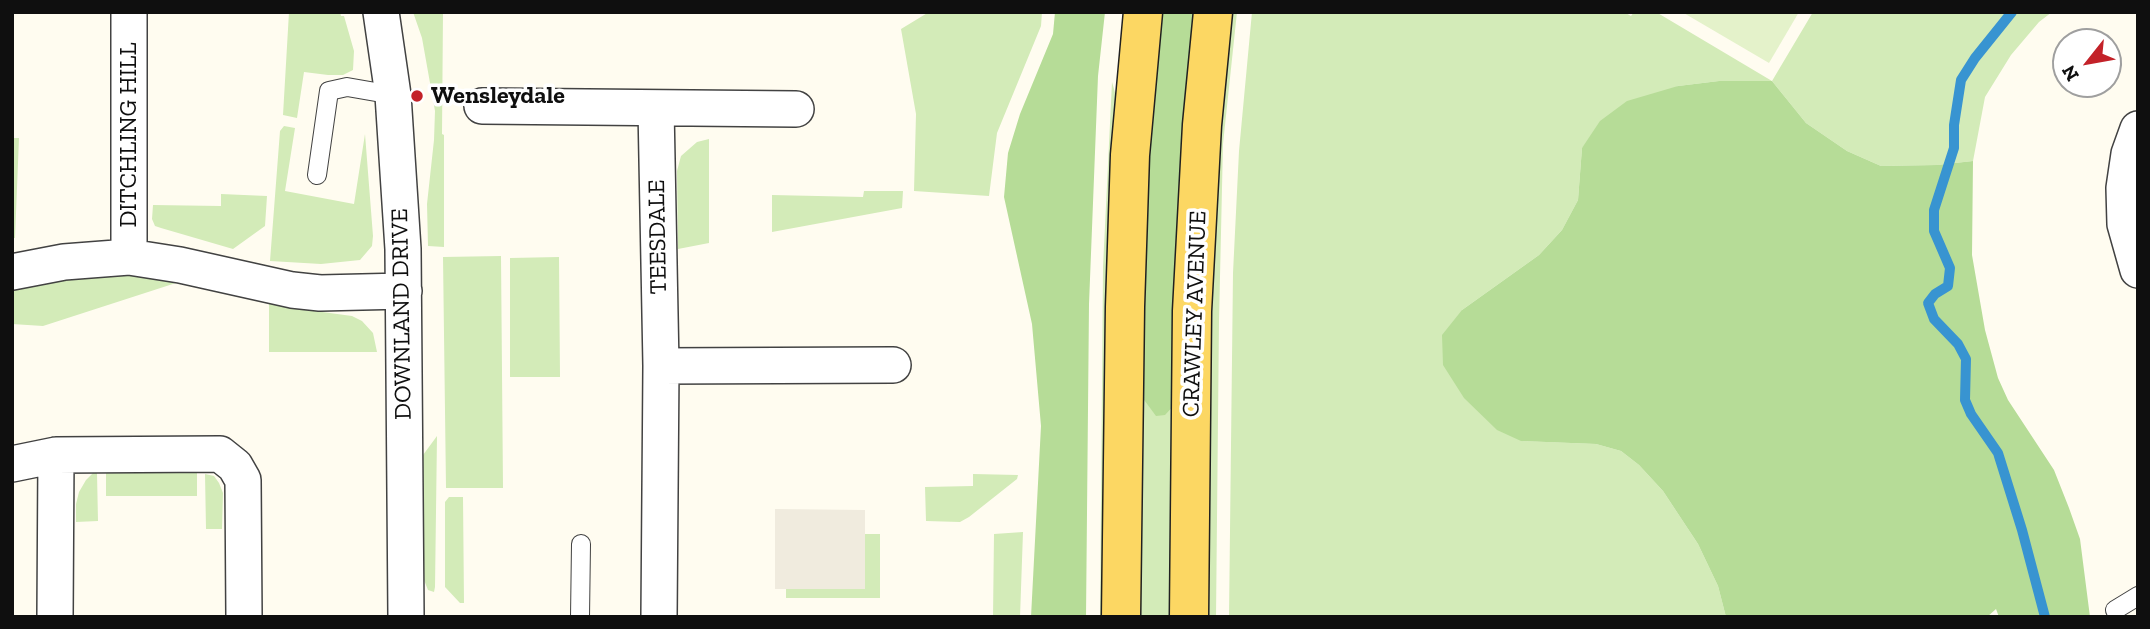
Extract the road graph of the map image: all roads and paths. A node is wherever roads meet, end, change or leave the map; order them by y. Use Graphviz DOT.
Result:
graph roads {
  1 [pos="129,12"];
  2 [pos="381,12"];
  3 [pos="1143,12"];
  4 [pos="1213,12"];
  5 [pos="393,95"];
  6 [pos="482,106"];
  7 [pos="656,108"];
  8 [pos="796,109"];
  9 [pos="2138,129"];
  10 [pos="317,175"];
  11 [pos="129,257"];
  12 [pos="2138,270"];
  13 [pos="12,272"];
  14 [pos="404,291"];
  15 [pos="893,365"];
  16 [pos="661,366"];
  17 [pos="56,455"];
  18 [pos="12,464"];
  19 [pos="581,544"];
  20 [pos="2138,596"];
  21 [pos="2115,610"];
  22 [pos="55,617"];
  23 [pos="244,617"];
  24 [pos="405,617"];
  25 [pos="580,617"];
  26 [pos="659,617"];
  27 [pos="1121,617"];
  28 [pos="1189,617"];
  1 -- 11 [label="street, DITCHLING HILL"];
  2 -- 5 [label="street, DOWNLAND DRIVE"];
  3 -- 27 [label="main road"];
  4 -- 28 [label="main road, CRAWLEY AVENUE"];
  5 -- 10 [label="lane"];
  5 -- 14 [label="street, DOWNLAND DRIVE"];
  6 -- 7 [label="street"];
  7 -- 8 [label="street"];
  7 -- 16 [label="street, TEESDALE"];
  9 -- 12 [label="street"];
  11 -- 13 [label="street, DITCHLING HILL"];
  11 -- 14 [label="street, DITCHLING HILL"];
  14 -- 24 [label="street, DOWNLAND DRIVE"];
  15 -- 16 [label="street"];
  16 -- 26 [label="street, TEESDALE"];
  17 -- 18 [label="street"];
  17 -- 22 [label="street"];
  17 -- 23 [label="street"];
  19 -- 25 [label="lane"];
  20 -- 21 [label="lane"];
}
